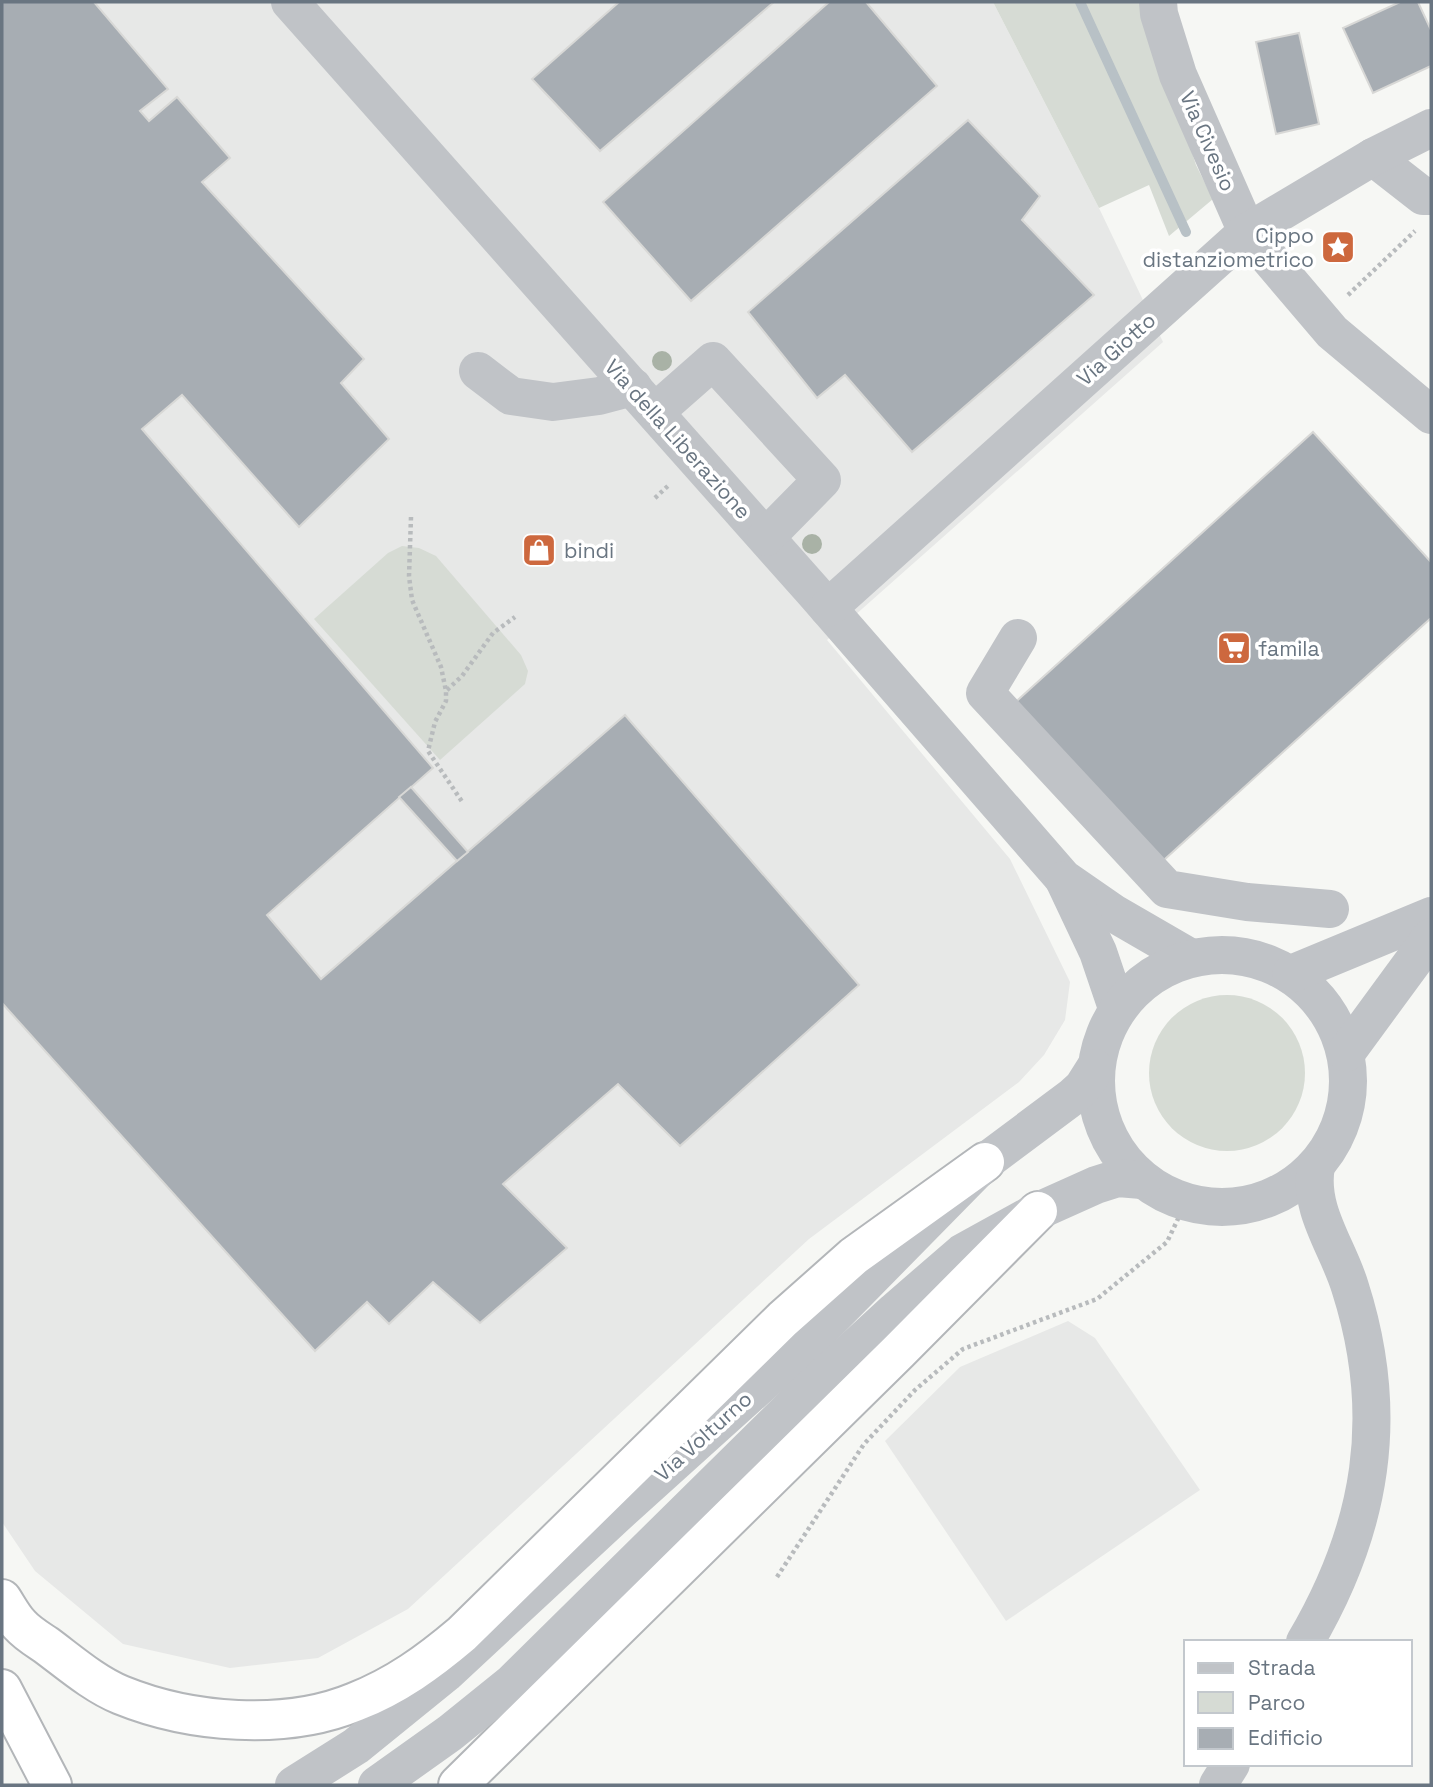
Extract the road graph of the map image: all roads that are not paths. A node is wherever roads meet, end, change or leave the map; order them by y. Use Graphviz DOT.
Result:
graph roads {
  1 [pos="290,2"];
  2 [pos="1158,2"];
  3 [pos="1431,128"];
  4 [pos="1374,157"];
  5 [pos="1427,209"];
  6 [pos="1247,232"];
  7 [pos="478,371"];
  8 [pos="644,400"];
  9 [pos="1431,415"];
  10 [pos="766,537"];
  11 [pos="828,608"];
  12 [pos="1017,638"];
  13 [pos="1063,878"];
  14 [pos="1329,909"];
  15 [pos="1431,916"];
  16 [pos="1431,937"];
  17 [pos="1191,958"];
  18 [pos="1291,974"];
  19 [pos="1117,1008"];
  20 [pos="1346,1053"];
  21 [pos="1095,1068"];
  22 [pos="985,1162"];
  23 [pos="1315,1166"];
  24 [pos="1142,1180"];
  25 [pos="1271,1198"];
  26 [pos="1038,1211"];
  27 [pos="1325,1230"];
  28 [pos="2,1599"];
  29 [pos="1306,1640"];
  30 [pos="2,1689"];
  31 [pos="1230,1766"];
  32 [pos="52,1785"];
  33 [pos="294,1785"];
  34 [pos="377,1785"];
  35 [pos="458,1785"];
  36 [pos="1218,1785"];
  1 -- 8 [label="street, Via della Liberazione"];
  2 -- 6 [label="street, Via Civesio"];
  3 -- 4 [label="street, Via Giotto"];
  4 -- 5 [label="street"];
  4 -- 6 [label="street, Via Giotto"];
  6 -- 9 [label="street, Via Civesio"];
  6 -- 11 [label="street, Via Giotto"];
  7 -- 8 [label="street"];
  8 -- 10 [label="street, Via della Liberazione"];
  8 -- 10 [label="street"];
  10 -- 11 [label="street, Via della Liberazione"];
  11 -- 13 [label="street, Via della Liberazione"];
  12 -- 14 [label="street"];
  13 -- 17 [label="street, Via della Liberazione"];
  13 -- 19 [label="street, Via della Liberazione"];
  15 -- 18 [label="street"];
  16 -- 20 [label="street"];
  17 -- 18 [label="street, Via Volturno"];
  17 -- 19 [label="street, Via Volturno"];
  18 -- 20 [label="street, Via Volturno"];
  19 -- 21 [label="street, Via Volturno"];
  20 -- 23 [label="street, Via Volturno"];
  21 -- 22 [label="street, Via Volturno"];
  21 -- 24 [label="street, Via Volturno"];
  22 -- 28 [label="highway"];
  22 -- 33 [label="street, Via Volturno"];
  23 -- 25 [label="street, Via Volturno"];
  23 -- 27 [label="street"];
  24 -- 25 [label="street, Via Volturno"];
  24 -- 26 [label="street, Via Volturno"];
  25 -- 27 [label="street"];
  26 -- 34 [label="street, Via Volturno"];
  26 -- 35 [label="highway"];
  27 -- 29 [label="street"];
  30 -- 32 [label="highway"];
  31 -- 36 [label="street"];
}
